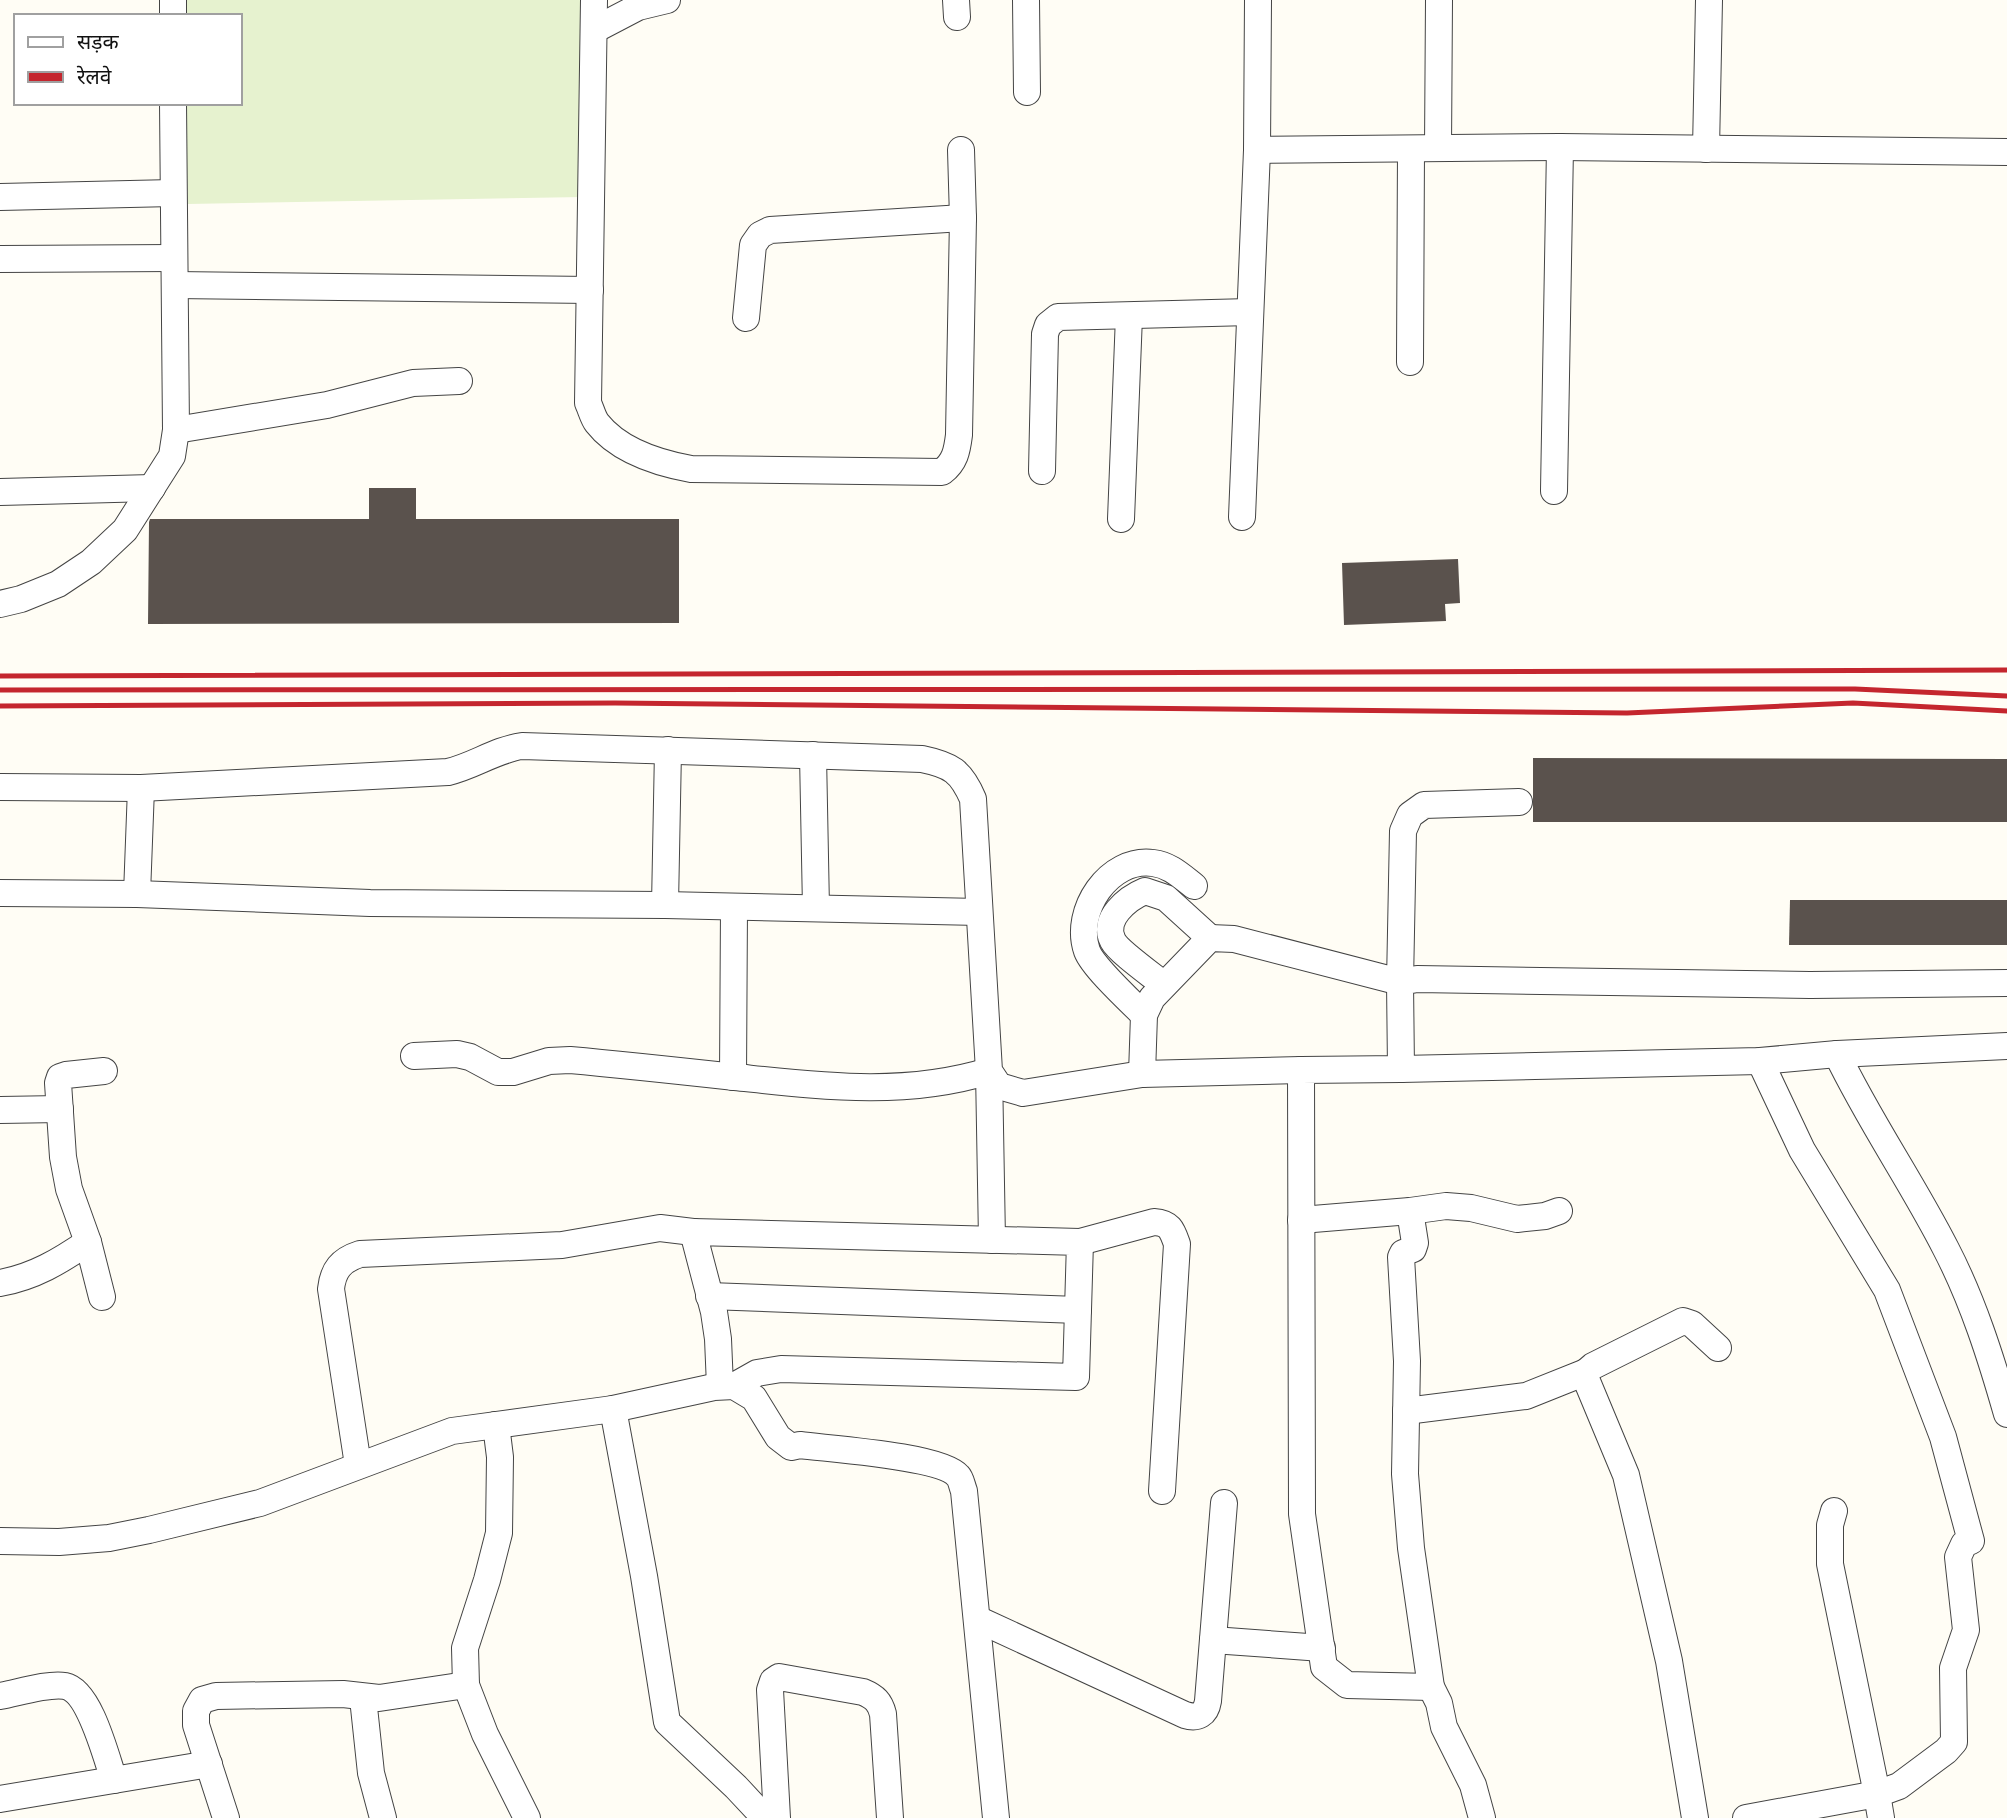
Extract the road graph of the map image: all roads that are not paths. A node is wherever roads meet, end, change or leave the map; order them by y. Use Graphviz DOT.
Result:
graph roads {
  1 [pos="594,0"];
  2 [pos="667,0"];
  3 [pos="1026,0"];
  4 [pos="1258,0"];
  5 [pos="1440,0"];
  6 [pos="1709,0"];
  7 [pos="634,4"];
  8 [pos="594,30"];
  9 [pos="1027,92"];
  10 [pos="173,105"];
  11 [pos="1560,147"];
  12 [pos="1438,148"];
  13 [pos="1411,149"];
  14 [pos="1706,149"];
  15 [pos="961,150"];
  16 [pos="1257,150"];
  17 [pos="2007,152"];
  18 [pos="173,193"];
  19 [pos="0,197"];
  20 [pos="963,218"];
  21 [pos="174,258"];
  22 [pos="0,260"];
  23 [pos="175,285"];
  24 [pos="590,290"];
  25 [pos="1250,312"];
  26 [pos="1129,316"];
  27 [pos="746,318"];
  28 [pos="1410,362"];
  29 [pos="459,381"];
  30 [pos="176,430"];
  31 [pos="1042,471"];
  32 [pos="152,488"];
  33 [pos="1554,491"];
  34 [pos="0,492"];
  35 [pos="1242,517"];
  36 [pos="1121,519"];
  37 [pos="0,604"];
  38 [pos="668,751"];
  39 [pos="813,755"];
  40 [pos="0,787"];
  41 [pos="141,788"];
  42 [pos="1518,802"];
  43 [pos="1195,886"];
  44 [pos="0,893"];
  45 [pos="137,894"];
  46 [pos="665,905"];
  47 [pos="734,906"];
  48 [pos="816,908"];
  49 [pos="979,912"];
  50 [pos="1210,938"];
  51 [pos="1400,982"];
  52 [pos="2007,984"];
  53 [pos="1164,985"];
  54 [pos="1144,1015"];
  55 [pos="2007,1046"];
  56 [pos="1837,1054"];
  57 [pos="414,1056"];
  58 [pos="1760,1061"];
  59 [pos="1401,1069"];
  60 [pos="1301,1070"];
  61 [pos="104,1071"];
  62 [pos="989,1071"];
  63 [pos="1142,1074"];
  64 [pos="733,1077"];
  65 [pos="60,1109"];
  66 [pos="0,1110"];
  67 [pos="1410,1211"];
  68 [pos="1559,1211"];
  69 [pos="1301,1220"];
  70 [pos="694,1232"];
  71 [pos="992,1240"];
  72 [pos="88,1242"];
  73 [pos="1080,1242"];
  74 [pos="0,1283"];
  75 [pos="709,1296"];
  76 [pos="102,1297"];
  77 [pos="1078,1310"];
  78 [pos="1718,1348"];
  79 [pos="2000,1367"];
  80 [pos="1586,1372"];
  81 [pos="727,1386"];
  82 [pos="613,1409"];
  83 [pos="1406,1411"];
  84 [pos="2007,1414"];
  85 [pos="496,1425"];
  86 [pos="358,1465"];
  87 [pos="1162,1491"];
  88 [pos="1224,1503"];
  89 [pos="1834,1511"];
  90 [pos="0,1541"];
  91 [pos="977,1619"];
  92 [pos="1213,1640"];
  93 [pos="1322,1647"];
  94 [pos="467,1685"];
  95 [pos="1431,1687"];
  96 [pos="0,1696"];
  97 [pos="363,1698"];
  98 [pos="209,1764"];
  99 [pos="114,1780"];
  100 [pos="0,1798"];
  101 [pos="1879,1806"];
  102 [pos="226,1818"];
  103 [pos="383,1818"];
  104 [pos="527,1818"];
  105 [pos="765,1818"];
  106 [pos="776,1818"];
  107 [pos="890,1818"];
  108 [pos="996,1818"];
  109 [pos="1482,1818"];
  110 [pos="1695,1818"];
  111 [pos="1746,1818"];
  1 -- 8 [label="street"];
  2 -- 7 [label="street"];
  3 -- 9 [label="street"];
  4 -- 16 [label="street"];
  5 -- 12 [label="street"];
  6 -- 14 [label="street"];
  7 -- 8 [label="street"];
  8 -- 24 [label="street"];
  10 -- 18 [label="street"];
  11 -- 12 [label="street"];
  11 -- 14 [label="street"];
  11 -- 33 [label="street"];
  12 -- 13 [label="street"];
  13 -- 16 [label="street"];
  13 -- 28 [label="street"];
  14 -- 17 [label="street"];
  15 -- 20 [label="street"];
  16 -- 25 [label="street"];
  18 -- 19 [label="street"];
  18 -- 21 [label="street"];
  20 -- 24 [label="street"];
  20 -- 27 [label="street"];
  21 -- 22 [label="street"];
  21 -- 23 [label="street"];
  23 -- 24 [label="street"];
  23 -- 30 [label="street"];
  25 -- 26 [label="street"];
  25 -- 35 [label="street"];
  26 -- 31 [label="street"];
  26 -- 36 [label="street"];
  29 -- 30 [label="street"];
  30 -- 32 [label="street"];
  32 -- 34 [label="street"];
  32 -- 37 [label="street"];
  38 -- 39 [label="street"];
  38 -- 41 [label="street"];
  38 -- 46 [label="street"];
  39 -- 48 [label="street"];
  39 -- 49 [label="street"];
  40 -- 41 [label="street"];
  41 -- 45 [label="street"];
  42 -- 51 [label="street"];
  43 -- 54 [label="street"];
  44 -- 45 [label="street"];
  45 -- 46 [label="street"];
  46 -- 47 [label="street"];
  47 -- 48 [label="street"];
  47 -- 64 [label="street"];
  48 -- 49 [label="street"];
  49 -- 62 [label="street"];
  50 -- 51 [label="street"];
  50 -- 53 [label="street"];
  50 -- 53 [label="street"];
  51 -- 52 [label="street"];
  51 -- 59 [label="street"];
  53 -- 54 [label="street"];
  54 -- 63 [label="street"];
  55 -- 56 [label="street"];
  56 -- 58 [label="street"];
  56 -- 79 [label="street"];
  57 -- 64 [label="street"];
  58 -- 59 [label="street"];
  58 -- 101 [label="street"];
  59 -- 60 [label="street"];
  60 -- 63 [label="street"];
  60 -- 69 [label="street"];
  61 -- 65 [label="street"];
  62 -- 63 [label="street"];
  62 -- 64 [label="street"];
  62 -- 71 [label="street"];
  65 -- 66 [label="street"];
  65 -- 72 [label="street"];
  67 -- 68 [label="street"];
  67 -- 69 [label="street"];
  67 -- 83 [label="street"];
  69 -- 93 [label="street"];
  70 -- 71 [label="street"];
  70 -- 75 [label="street"];
  70 -- 86 [label="street"];
  71 -- 73 [label="street"];
  72 -- 74 [label="street"];
  72 -- 76 [label="street"];
  73 -- 77 [label="street"];
  73 -- 87 [label="street"];
  75 -- 77 [label="street"];
  75 -- 81 [label="street"];
  77 -- 81 [label="street"];
  78 -- 80 [label="street"];
  79 -- 84 [label="street"];
  80 -- 83 [label="street"];
  80 -- 110 [label="street"];
  81 -- 82 [label="street"];
  81 -- 91 [label="street"];
  82 -- 85 [label="street"];
  82 -- 105 [label="street"];
  83 -- 95 [label="street"];
  85 -- 86 [label="street"];
  85 -- 94 [label="street"];
  86 -- 90 [label="street"];
  88 -- 92 [label="street"];
  89 -- 101 [label="street"];
  91 -- 92 [label="street"];
  91 -- 108 [label="street"];
  92 -- 93 [label="street"];
  93 -- 95 [label="street"];
  94 -- 97 [label="street"];
  94 -- 104 [label="street"];
  95 -- 109 [label="street"];
  96 -- 99 [label="street"];
  97 -- 98 [label="street"];
  97 -- 103 [label="street"];
  98 -- 99 [label="street"];
  98 -- 102 [label="street"];
  99 -- 100 [label="street"];
  101 -- 111 [label="street"];
  106 -- 107 [label="street"];
}
